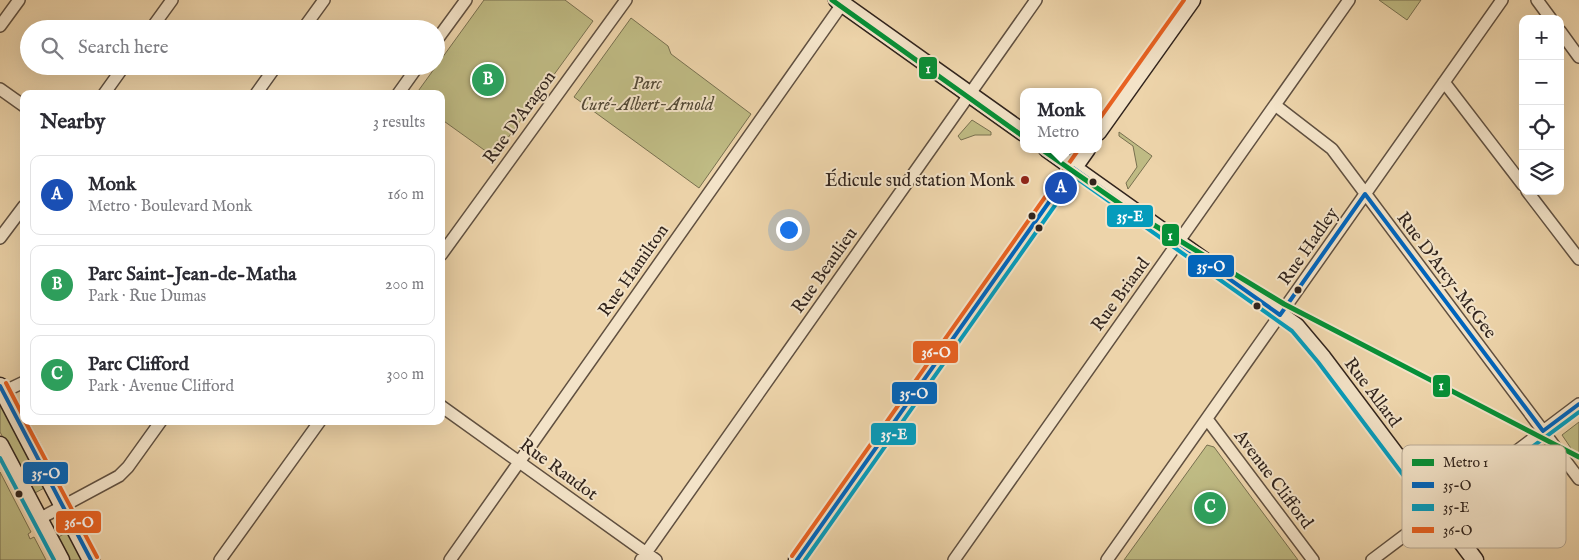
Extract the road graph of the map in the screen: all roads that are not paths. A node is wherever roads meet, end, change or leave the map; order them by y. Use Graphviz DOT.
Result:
graph roads {
  1 [pos="19,0"];
  2 [pos="172,0"];
  3 [pos="324,0"];
  4 [pos="466,0"];
  5 [pos="626,0"];
  6 [pos="1036,0"];
  7 [pos="1192,0"];
  8 [pos="1349,0"];
  9 [pos="1502,0"];
  10 [pos="1537,0"];
  11 [pos="841,1"];
  12 [pos="1548,15"];
  13 [pos="158,20"];
  14 [pos="310,20"];
  15 [pos="0,26"];
  16 [pos="445,29"];
  17 [pos="1564,36"];
  18 [pos="1579,56"];
  19 [pos="118,75"];
  20 [pos="270,75"];
  21 [pos="412,75"];
  22 [pos="1444,82"];
  23 [pos="0,89"];
  24 [pos="107,90"];
  25 [pos="259,90"];
  26 [pos="401,90"];
  27 [pos="969,94"];
  28 [pos="20,103"];
  29 [pos="1275,105"];
  30 [pos="1102,126"];
  31 [pos="1020,130"];
  32 [pos="1052,153"];
  33 [pos="1084,153"];
  34 [pos="1073,168"];
  35 [pos="1519,180"];
  36 [pos="1365,194"];
  37 [pos="1530,195"];
  38 [pos="20,211"];
  39 [pos="0,238"];
  40 [pos="1178,243"];
  41 [pos="445,249"];
  42 [pos="1579,259"];
  43 [pos="1280,315"];
  44 [pos="20,383"];
  45 [pos="2,389"];
  46 [pos="1579,404"];
  47 [pos="445,409"];
  48 [pos="1207,419"];
  49 [pos="20,424"];
  50 [pos="21,425"];
  51 [pos="158,425"];
  52 [pos="317,425"];
  53 [pos="1543,431"];
  54 [pos="0,444"];
  55 [pos="1524,445"];
  56 [pos="1554,445"];
  57 [pos="520,462"];
  58 [pos="1566,462"];
  59 [pos="1402,464"];
  60 [pos="1579,479"];
  61 [pos="63,507"];
  62 [pos="39,519"];
  63 [pos="1402,537"];
  64 [pos="1466,548"];
  65 [pos="643,556"];
  66 [pos="60,560"];
  67 [pos="91,560"];
  68 [pos="220,560"];
  69 [pos="450,560"];
  70 [pos="656,560"];
  71 [pos="797,560"];
  72 [pos="954,560"];
  73 [pos="1107,560"];
  74 [pos="1313,560"];
  75 [pos="1372,560"];
  76 [pos="1475,560"];
  1 -- 15 [label="street"];
  2 -- 13 [label="street"];
  3 -- 14 [label="street"];
  4 -- 16 [label="street"];
  5 -- 41 [label="street, Rue D'Aragon"];
  6 -- 27 [label="street, Rue Beaulieu"];
  7 -- 30 [label="street"];
  8 -- 29 [label="street, Rue Briand"];
  9 -- 22 [label="street, Rue Hadley"];
  10 -- 12 [label="street"];
  11 -- 27 [label="street"];
  11 -- 57 [label="street, Rue Hamilton"];
  17 -- 18 [label="street"];
  19 -- 24 [label="street"];
  20 -- 25 [label="street"];
  21 -- 26 [label="street"];
  22 -- 35 [label="street"];
  22 -- 36 [label="street, Rue Hadley"];
  23 -- 28 [label="street"];
  27 -- 31 [label="street"];
  27 -- 65 [label="street, Rue Beaulieu"];
  29 -- 36 [label="street, Rue D'Arcy-McGee"];
  29 -- 40 [label="street, Rue Briand"];
  32 -- 34 [label="street, Rue Allard"];
  33 -- 34 [label="street"];
  34 -- 40 [label="street, Rue Allard"];
  34 -- 71 [label="street"];
  36 -- 43 [label="street, Rue Hadley"];
  36 -- 53 [label="street, Rue D'Arcy-McGee"];
  37 -- 42 [label="street"];
  38 -- 39 [label="street"];
  40 -- 43 [label="street, Rue Allard"];
  40 -- 72 [label="street, Rue Briand"];
  43 -- 48 [label="street, Rue Hadley"];
  43 -- 59 [label="street, Rue Allard"];
  44 -- 45 [label="street"];
  45 -- 49 [label="street"];
  46 -- 53 [label="street"];
  47 -- 57 [label="street, Rue Raudot"];
  48 -- 73 [label="street, Rue Hadley"];
  48 -- 74 [label="street, Avenue Clifford"];
  50 -- 61 [label="street"];
  51 -- 61 [label="street"];
  52 -- 68 [label="street"];
  53 -- 55 [label="street"];
  53 -- 56 [label="street, Rue D'Arcy-McGee"];
  54 -- 62 [label="street"];
  57 -- 65 [label="street, Rue Raudot"];
  57 -- 69 [label="street, Rue Hamilton"];
  58 -- 60 [label="street, Rue D'Arcy-McGee"];
  61 -- 62 [label="street"];
  61 -- 67 [label="street"];
  62 -- 66 [label="street"];
  63 -- 75 [label="street"];
  64 -- 76 [label="street, Rue Allard"];
  65 -- 70 [label="street, Rue Raudot"];
}
